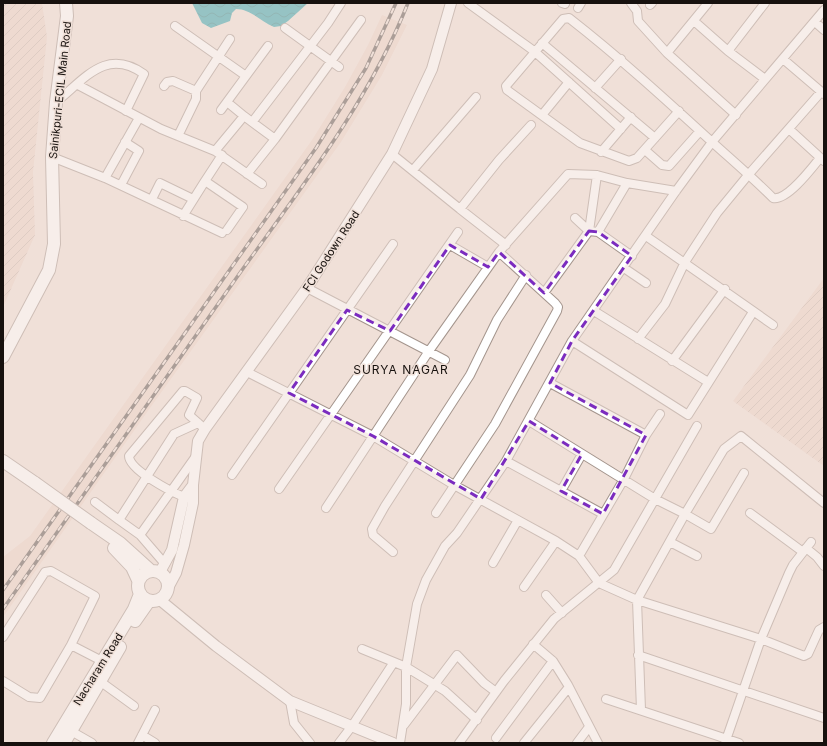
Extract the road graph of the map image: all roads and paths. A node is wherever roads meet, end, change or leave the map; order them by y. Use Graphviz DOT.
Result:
graph roads {
  1 [pos="58,3"];
  2 [pos="66,3"];
  3 [pos="341,3"];
  4 [pos="451,3"];
  5 [pos="468,3"];
  6 [pos="631,3"];
  7 [pos="708,3"];
  8 [pos="766,3"];
  9 [pos="824,10"];
  10 [pos="361,20"];
  11 [pos="694,21"];
  12 [pos="815,22"];
  13 [pos="175,26"];
  14 [pos="285,28"];
  15 [pos="824,30"];
  16 [pos="230,39"];
  17 [pos="542,43"];
  18 [pos="268,46"];
  19 [pos="310,46"];
  20 [pos="728,51"];
  21 [pos="534,52"];
  22 [pos="667,53"];
  23 [pos="217,56"];
  24 [pos="621,59"];
  25 [pos="783,59"];
  26 [pos="330,60"];
  27 [pos="339,68"];
  28 [pos="246,76"];
  29 [pos="765,79"];
  30 [pos="569,82"];
  31 [pos="78,85"];
  32 [pos="164,86"];
  33 [pos="595,88"];
  34 [pos="196,91"];
  35 [pos="823,93"];
  36 [pos="476,97"];
  37 [pos="56,102"];
  38 [pos="227,102"];
  39 [pos="221,110"];
  40 [pos="126,111"];
  41 [pos="679,111"];
  42 [pos="736,115"];
  43 [pos="244,116"];
  44 [pos="542,116"];
  45 [pos="631,117"];
  46 [pos="139,118"];
  47 [pos="253,122"];
  48 [pos="531,125"];
  49 [pos="621,129"];
  50 [pos="789,129"];
  51 [pos="700,131"];
  52 [pos="178,136"];
  53 [pos="655,138"];
  54 [pos="275,139"];
  55 [pos="125,142"];
  56 [pos="712,142"];
  57 [pos="645,150"];
  58 [pos="601,152"];
  59 [pos="218,153"];
  60 [pos="392,154"];
  61 [pos="52,157"];
  62 [pos="822,160"];
  63 [pos="413,170"];
  64 [pos="247,174"];
  65 [pos="749,174"];
  66 [pos="597,175"];
  67 [pos="105,178"];
  68 [pos="205,181"];
  69 [pos="627,183"];
  70 [pos="262,184"];
  71 [pos="121,186"];
  72 [pos="676,191"];
  73 [pos="152,199"];
  74 [pos="193,199"];
  75 [pos="460,209"];
  76 [pos="183,216"];
  77 [pos="575,218"];
  78 [pos="458,232"];
  79 [pos="594,232"];
  80 [pos="646,236"];
  81 [pos="393,244"];
  82 [pos="450,245"];
  83 [pos="506,245"];
  84 [pos="500,252"];
  85 [pos="632,256"];
  86 [pos="685,262"];
  87 [pos="488,267"];
  88 [pos="624,268"];
  89 [pos="526,275"];
  90 [pos="646,283"];
  91 [pos="307,288"];
  92 [pos="725,289"];
  93 [pos="544,293"];
  94 [pos="347,310"];
  95 [pos="594,311"];
  96 [pos="753,312"];
  97 [pos="773,325"];
  98 [pos="390,331"];
  99 [pos="638,339"];
  100 [pos="572,342"];
  101 [pos="3,343"];
  102 [pos="429,351"];
  103 [pos="3,358"];
  104 [pos="445,360"];
  105 [pos="672,361"];
  106 [pos="247,372"];
  107 [pos="708,382"];
  108 [pos="550,383"];
  109 [pos="289,393"];
  110 [pos="331,414"];
  111 [pos="660,414"];
  112 [pos="529,421"];
  113 [pos="201,426"];
  114 [pos="698,426"];
  115 [pos="646,435"];
  116 [pos="373,436"];
  117 [pos="582,454"];
  118 [pos="196,456"];
  119 [pos="3,461"];
  120 [pos="415,461"];
  121 [pos="506,461"];
  122 [pos="3,469"];
  123 [pos="744,473"];
  124 [pos="232,475"];
  125 [pos="148,477"];
  126 [pos="624,479"];
  127 [pos="34,485"];
  128 [pos="192,485"];
  129 [pos="454,485"];
  130 [pos="279,489"];
  131 [pos="170,491"];
  132 [pos="561,491"];
  133 [pos="184,496"];
  134 [pos="481,499"];
  135 [pos="655,499"];
  136 [pos="95,502"];
  137 [pos="824,503"];
  138 [pos="326,508"];
  139 [pos="750,512"];
  140 [pos="436,513"];
  141 [pos="603,514"];
  142 [pos="685,514"];
  143 [pos="119,520"];
  144 [pos="518,520"];
  145 [pos="90,525"];
  146 [pos="140,535"];
  147 [pos="556,541"];
  148 [pos="670,542"];
  149 [pos="807,548"];
  150 [pos="393,552"];
  151 [pos="579,556"];
  152 [pos="697,556"];
  153 [pos="493,563"];
  154 [pos="824,566"];
  155 [pos="159,569"];
  156 [pos="138,580"];
  157 [pos="599,583"];
  158 [pos="524,587"];
  159 [pos="168,588"];
  160 [pos="546,595"];
  161 [pos="150,598"];
  162 [pos="638,600"];
  163 [pos="562,613"];
  164 [pos="824,627"];
  165 [pos="3,637"];
  166 [pos="761,639"];
  167 [pos="533,644"];
  168 [pos="71,645"];
  169 [pos="362,649"];
  170 [pos="638,655"];
  171 [pos="106,661"];
  172 [pos="394,662"];
  173 [pos="553,662"];
  174 [pos="406,667"];
  175 [pos="3,681"];
  176 [pos="101,682"];
  177 [pos="436,685"];
  178 [pos="569,686"];
  179 [pos="743,691"];
  180 [pos="496,692"];
  181 [pos="606,698"];
  182 [pos="290,701"];
  183 [pos="134,706"];
  184 [pos="155,710"];
  185 [pos="641,710"];
  186 [pos="824,718"];
  187 [pos="477,720"];
  188 [pos="352,726"];
  189 [pos="403,726"];
  190 [pos="589,726"];
  191 [pos="71,731"];
  192 [pos="142,735"];
  193 [pos="496,738"];
  194 [pos="725,741"];
  195 [pos="53,743"];
  196 [pos="64,743"];
  197 [pos="92,743"];
  198 [pos="138,743"];
  199 [pos="154,743"];
  200 [pos="310,743"];
  201 [pos="338,743"];
  202 [pos="393,743"];
  203 [pos="400,743"];
  204 [pos="459,743"];
  205 [pos="524,743"];
  206 [pos="577,743"];
  207 [pos="598,743"];
  208 [pos="739,743"];
  1 -- 101 [label="main road, Sainikpuri-ECIL Main Road"];
  2 -- 37 [label="main road, Sainikpuri-ECIL Main Road"];
  3 -- 19 [label="street"];
  4 -- 60 [label="street, FCI Godown Road"];
  5 -- 21 [label="street"];
  6 -- 22 [label="street"];
  7 -- 11 [label="street"];
  8 -- 20 [label="street"];
  9 -- 12 [label="street"];
  10 -- 26 [label="street"];
  11 -- 20 [label="street"];
  11 -- 22 [label="street"];
  12 -- 15 [label="street"];
  12 -- 25 [label="street"];
  13 -- 23 [label="street"];
  14 -- 19 [label="street"];
  16 -- 23 [label="street"];
  17 -- 21 [label="street"];
  17 -- 24 [label="street"];
  17 -- 33 [label="street"];
  18 -- 28 [label="street"];
  19 -- 26 [label="street"];
  19 -- 47 [label="street"];
  20 -- 29 [label="street"];
  21 -- 30 [label="street"];
  21 -- 44 [label="street"];
  22 -- 42 [label="street"];
  23 -- 28 [label="street"];
  23 -- 34 [label="street"];
  24 -- 33 [label="street"];
  24 -- 41 [label="street"];
  25 -- 29 [label="street"];
  25 -- 35 [label="street"];
  26 -- 27 [label="street"];
  26 -- 54 [label="street"];
  28 -- 38 [label="street"];
  29 -- 42 [label="street"];
  30 -- 44 [label="street"];
  30 -- 49 [label="street"];
  31 -- 37 [label="street"];
  31 -- 40 [label="street"];
  31 -- 40 [label="street"];
  32 -- 34 [label="street"];
  33 -- 45 [label="street"];
  34 -- 52 [label="street"];
  35 -- 50 [label="street"];
  36 -- 63 [label="street"];
  37 -- 61 [label="main road, Sainikpuri-ECIL Main Road"];
  38 -- 39 [label="street"];
  38 -- 43 [label="street"];
  40 -- 46 [label="street"];
  41 -- 51 [label="street"];
  41 -- 53 [label="street"];
  42 -- 56 [label="street"];
  43 -- 47 [label="street"];
  43 -- 59 [label="street"];
  44 -- 58 [label="street"];
  45 -- 49 [label="street"];
  45 -- 53 [label="street"];
  46 -- 52 [label="street"];
  46 -- 55 [label="street"];
  47 -- 54 [label="street"];
  48 -- 75 [label="street"];
  49 -- 58 [label="street"];
  50 -- 62 [label="street"];
  50 -- 65 [label="street"];
  51 -- 56 [label="street"];
  51 -- 57 [label="street"];
  52 -- 59 [label="street"];
  53 -- 57 [label="street"];
  54 -- 64 [label="street"];
  55 -- 67 [label="street"];
  55 -- 71 [label="street"];
  56 -- 65 [label="street"];
  56 -- 72 [label="street"];
  57 -- 58 [label="street"];
  59 -- 64 [label="street"];
  59 -- 68 [label="street"];
  60 -- 63 [label="street"];
  60 -- 91 [label="street, FCI Godown Road"];
  61 -- 67 [label="street"];
  61 -- 103 [label="main road, Sainikpuri-ECIL Main Road"];
  62 -- 65 [label="street"];
  63 -- 75 [label="street"];
  64 -- 70 [label="street"];
  65 -- 86 [label="street"];
  66 -- 69 [label="street"];
  66 -- 79 [label="street"];
  66 -- 83 [label="street"];
  67 -- 71 [label="street"];
  68 -- 74 [label="street"];
  68 -- 76 [label="street"];
  69 -- 72 [label="street"];
  69 -- 79 [label="street"];
  71 -- 73 [label="street"];
  72 -- 80 [label="street"];
  73 -- 74 [label="street"];
  73 -- 76 [label="street"];
  74 -- 76 [label="street"];
  75 -- 83 [label="street"];
  77 -- 79 [label="street"];
  78 -- 82 [label="street"];
  79 -- 85 [label="street"];
  79 -- 93 [label="street"];
  80 -- 85 [label="street"];
  80 -- 86 [label="street"];
  81 -- 94 [label="street"];
  82 -- 87 [label="street"];
  82 -- 98 [label="street"];
  83 -- 84 [label="street"];
  84 -- 87 [label="street"];
  84 -- 89 [label="street"];
  85 -- 88 [label="street"];
  86 -- 92 [label="street"];
  86 -- 99 [label="street"];
  87 -- 102 [label="street"];
  88 -- 90 [label="street"];
  88 -- 95 [label="street"];
  89 -- 93 [label="street"];
  89 -- 120 [label="street"];
  91 -- 94 [label="street"];
  91 -- 106 [label="street, FCI Godown Road"];
  92 -- 96 [label="street"];
  92 -- 105 [label="street"];
  93 -- 129 [label="street"];
  94 -- 98 [label="street"];
  94 -- 109 [label="street"];
  95 -- 99 [label="street"];
  95 -- 100 [label="street"];
  96 -- 97 [label="street"];
  96 -- 107 [label="street"];
  98 -- 102 [label="street"];
  98 -- 110 [label="street"];
  99 -- 105 [label="street"];
  100 -- 107 [label="street"];
  100 -- 108 [label="street"];
  102 -- 104 [label="street"];
  102 -- 116 [label="street"];
  105 -- 107 [label="street"];
  106 -- 109 [label="street"];
  106 -- 113 [label="street, FCI Godown Road"];
  108 -- 112 [label="street"];
  108 -- 115 [label="street"];
  109 -- 110 [label="street"];
  109 -- 124 [label="street"];
  110 -- 116 [label="street"];
  110 -- 130 [label="street"];
  111 -- 115 [label="street"];
  112 -- 117 [label="street"];
  112 -- 121 [label="street"];
  113 -- 118 [label="street, FCI Godown Road"];
  113 -- 125 [label="street"];
  113 -- 125 [label="street"];
  114 -- 135 [label="street"];
  115 -- 126 [label="street"];
  116 -- 120 [label="street"];
  116 -- 138 [label="street"];
  117 -- 126 [label="street"];
  117 -- 132 [label="street"];
  118 -- 128 [label="street, FCI Godown Road"];
  118 -- 131 [label="street"];
  119 -- 127 [label="main road"];
  120 -- 129 [label="street"];
  120 -- 150 [label="street"];
  121 -- 132 [label="street"];
  121 -- 134 [label="street"];
  122 -- 127 [label="main road"];
  123 -- 142 [label="street"];
  125 -- 131 [label="street"];
  125 -- 143 [label="street"];
  126 -- 135 [label="street"];
  126 -- 141 [label="street"];
  127 -- 145 [label="main road, bridge"];
  128 -- 133 [label="street, FCI Godown Road"];
  128 -- 159 [label="street, FCI Godown Road"];
  129 -- 134 [label="street"];
  129 -- 140 [label="street"];
  131 -- 133 [label="street"];
  131 -- 146 [label="street"];
  132 -- 141 [label="street"];
  133 -- 155 [label="street, FCI Godown Road"];
  134 -- 144 [label="street"];
  134 -- 174 [label="street"];
  135 -- 142 [label="street"];
  135 -- 157 [label="street"];
  136 -- 143 [label="street"];
  137 -- 142 [label="street"];
  139 -- 149 [label="street"];
  141 -- 151 [label="street"];
  142 -- 148 [label="street"];
  143 -- 146 [label="street"];
  144 -- 147 [label="street"];
  144 -- 153 [label="street"];
  145 -- 155 [label="main road"];
  145 -- 156 [label="main road"];
  146 -- 155 [label="street"];
  147 -- 151 [label="street"];
  147 -- 158 [label="street"];
  148 -- 152 [label="street"];
  148 -- 162 [label="street"];
  149 -- 154 [label="street"];
  149 -- 166 [label="street"];
  151 -- 157 [label="street"];
  155 -- 156 [label="main road"];
  155 -- 159 [label="main road"];
  156 -- 161 [label="main road"];
  157 -- 162 [label="street"];
  157 -- 163 [label="street"];
  159 -- 161 [label="main road, Nacharam Road"];
  160 -- 163 [label="street"];
  161 -- 171 [label="main road, Nacharam Road"];
  161 -- 182 [label="street"];
  162 -- 166 [label="street"];
  162 -- 170 [label="street"];
  163 -- 167 [label="street"];
  164 -- 166 [label="street"];
  165 -- 168 [label="street"];
  166 -- 179 [label="street"];
  167 -- 173 [label="street"];
  167 -- 180 [label="street"];
  168 -- 171 [label="street"];
  168 -- 175 [label="street"];
  169 -- 172 [label="street"];
  170 -- 179 [label="street"];
  170 -- 185 [label="street"];
  171 -- 176 [label="main road, Nacharam Road"];
  171 -- 195 [label="main road, Nacharam Road"];
  172 -- 174 [label="street"];
  172 -- 188 [label="street"];
  173 -- 178 [label="street"];
  173 -- 193 [label="street"];
  174 -- 177 [label="street"];
  174 -- 189 [label="street"];
  176 -- 183 [label="street"];
  176 -- 191 [label="main road, Nacharam Road"];
  177 -- 180 [label="street"];
  177 -- 187 [label="street"];
  177 -- 189 [label="street"];
  178 -- 190 [label="street"];
  178 -- 205 [label="street"];
  179 -- 186 [label="street"];
  179 -- 194 [label="street"];
  180 -- 187 [label="street"];
  181 -- 185 [label="street"];
  182 -- 188 [label="street"];
  182 -- 200 [label="street"];
  184 -- 192 [label="street"];
  185 -- 194 [label="street"];
  187 -- 204 [label="street"];
  188 -- 201 [label="street"];
  188 -- 202 [label="street"];
  189 -- 203 [label="street"];
  190 -- 206 [label="street"];
  190 -- 207 [label="street"];
  191 -- 196 [label="main road, Nacharam Road"];
  191 -- 197 [label="street"];
  192 -- 198 [label="street"];
  192 -- 199 [label="street"];
  194 -- 208 [label="street"];
}
